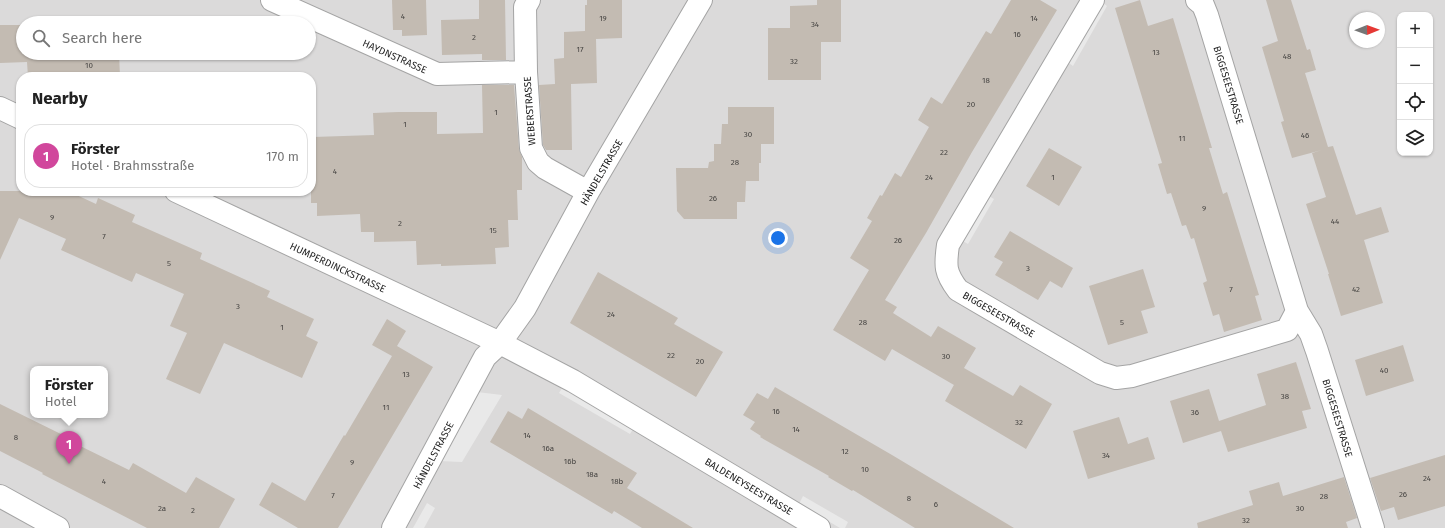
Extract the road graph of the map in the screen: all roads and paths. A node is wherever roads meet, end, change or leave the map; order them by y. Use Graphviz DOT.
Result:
graph roads {
  1 [pos="272,0"];
  2 [pos="529,0"];
  3 [pos="701,0"];
  4 [pos="1093,0"];
  5 [pos="1197,0"];
  6 [pos="308,16"];
  7 [pos="316,20"];
  8 [pos="526,72"];
  9 [pos="0,108"];
  10 [pos="16,116"];
  11 [pos="588,192"];
  12 [pos="187,196"];
  13 [pos="1297,311"];
  14 [pos="500,343"];
  15 [pos="0,496"];
  16 [pos="58,528"];
  17 [pos="393,528"];
  18 [pos="819,528"];
  19 [pos="1373,528"];
  1 -- 6 [label="street, HAYDNSTRASSE"];
  2 -- 8 [label="street, WEBERSTRASSE"];
  3 -- 11 [label="street, HÄNDELSTRASSE"];
  4 -- 13 [label="street, BIGGESEESTRASSE"];
  5 -- 13 [label="street, BIGGESEESTRASSE"];
  7 -- 8 [label="street, HAYDNSTRASSE"];
  8 -- 11 [label="street, WEBERSTRASSE"];
  9 -- 10 [label="street"];
  11 -- 14 [label="street, HÄNDELSTRASSE"];
  12 -- 14 [label="street, HUMPERDINCKSTRASSE"];
  13 -- 19 [label="street, BIGGESEESTRASSE"];
  14 -- 17 [label="street, HÄNDELSTRASSE"];
  14 -- 18 [label="street, BALDENEYSEESTRASSE"];
  15 -- 16 [label="street"];
}
